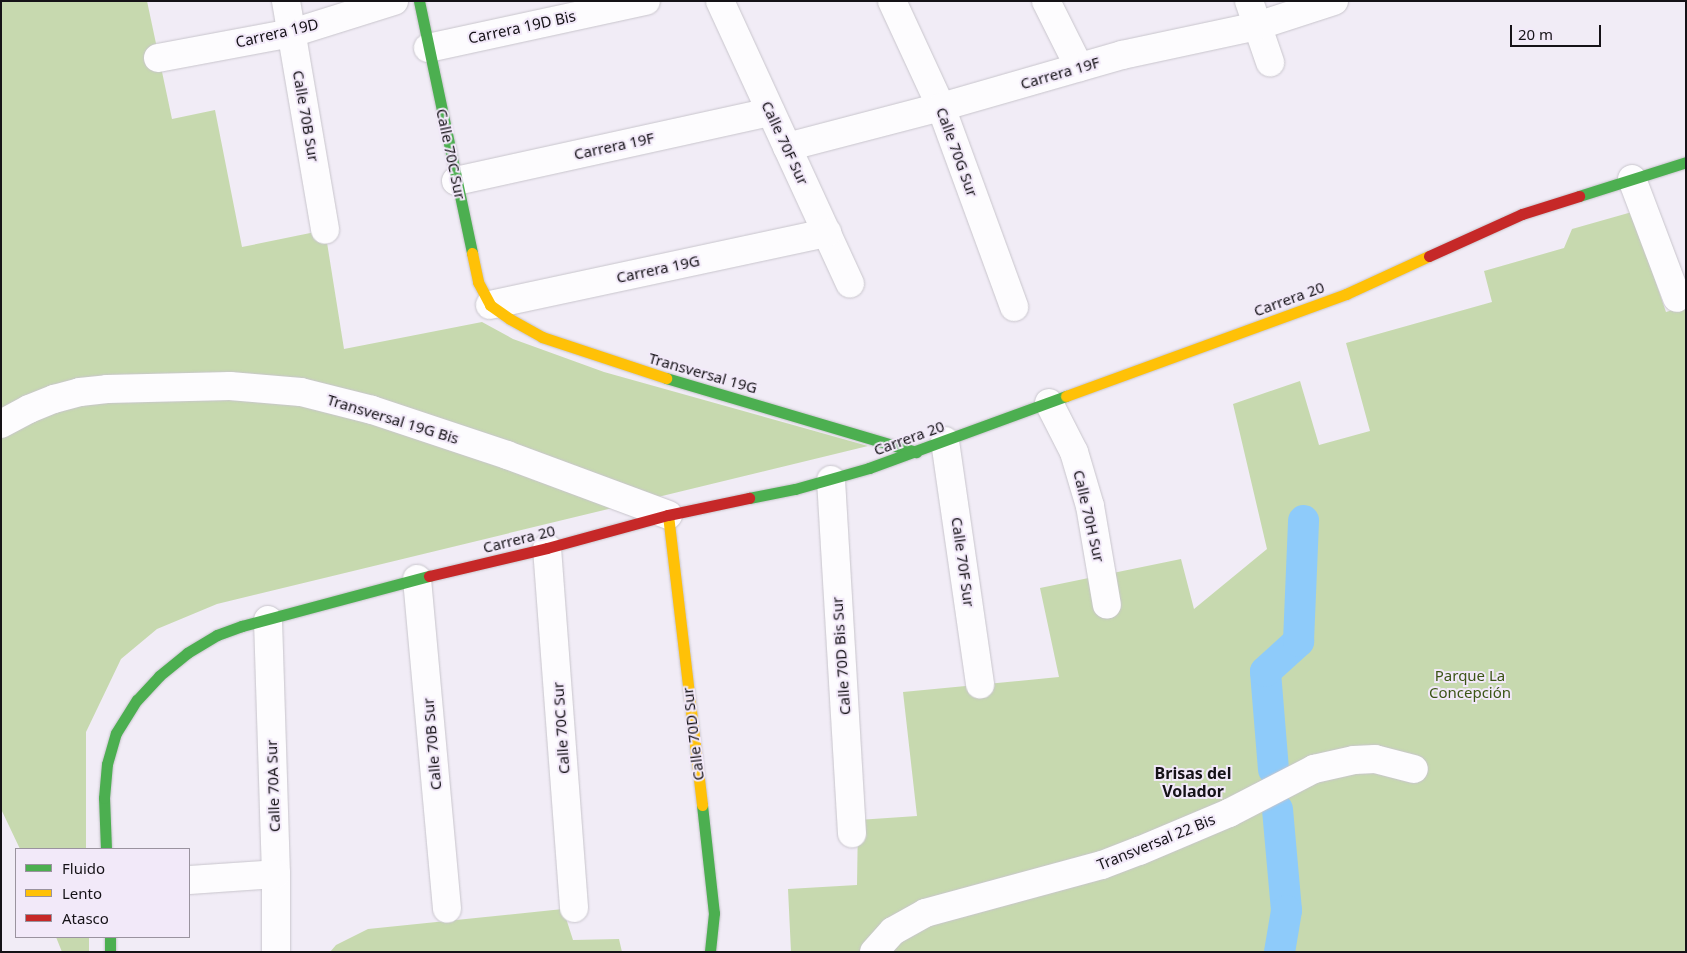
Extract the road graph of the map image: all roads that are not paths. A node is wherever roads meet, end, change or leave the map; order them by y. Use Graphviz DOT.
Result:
graph roads {
  1 [pos="286,1"];
  2 [pos="394,1"];
  3 [pos="419,1"];
  4 [pos="646,1"];
  5 [pos="720,1"];
  6 [pos="892,1"];
  7 [pos="1046,1"];
  8 [pos="1334,1"];
  9 [pos="551,11"];
  10 [pos="1253,14"];
  11 [pos="292,32"];
  12 [pos="428,48"];
  13 [pos="158,58"];
  14 [pos="1270,62"];
  15 [pos="1079,67"];
  16 [pos="941,107"];
  17 [pos="771,112"];
  18 [pos="787,147"];
  19 [pos="1686,162"];
  20 [pos="1632,179"];
  21 [pos="456,181"];
  22 [pos="325,230"];
  23 [pos="827,233"];
  24 [pos="850,284"];
  25 [pos="1677,298"];
  26 [pos="490,305"];
  27 [pos="1014,306"];
  28 [pos="1049,403"];
  29 [pos="1,424"];
  30 [pos="945,441"];
  31 [pos="916,452"];
  32 [pos="831,480"];
  33 [pos="668,515"];
  34 [pos="547,548"];
  35 [pos="417,579"];
  36 [pos="1107,606"];
  37 [pos="268,620"];
  38 [pos="980,684"];
  39 [pos="1414,769"];
  40 [pos="852,833"];
  41 [pos="106,848"];
  42 [pos="276,874"];
  43 [pos="190,880"];
  44 [pos="574,908"];
  45 [pos="447,909"];
  46 [pos="110,938"];
  47 [pos="110,952"];
  48 [pos="276,952"];
  49 [pos="710,952"];
  50 [pos="874,952"];
  1 -- 11 [label="street, Calle 70B Sur"];
  2 -- 11 [label="street, Carrera 19D"];
  3 -- 12 [label="street, Calle 70C Sur"];
  4 -- 9 [label="street, Carrera 19D Bis"];
  5 -- 17 [label="street, Calle 70F Sur"];
  6 -- 16 [label="street, Calle 70G Sur"];
  7 -- 15 [label="street"];
  8 -- 10 [label="street, Carrera 19F"];
  9 -- 12 [label="street, Carrera 19D Bis"];
  10 -- 14 [label="street"];
  10 -- 15 [label="street, Carrera 19F"];
  11 -- 13 [label="street, Carrera 19D"];
  11 -- 22 [label="street, Calle 70B Sur"];
  12 -- 21 [label="street, Calle 70C Sur"];
  15 -- 16 [label="street, Carrera 19F"];
  16 -- 18 [label="street, Carrera 19F"];
  16 -- 27 [label="street, Calle 70G Sur"];
  17 -- 18 [label="street, Calle 70F Sur"];
  17 -- 21 [label="street, Carrera 19F"];
  18 -- 23 [label="street, Calle 70F Sur"];
  19 -- 20 [label="street, Carrera 20"];
  20 -- 25 [label="street"];
  20 -- 28 [label="street, Carrera 20"];
  21 -- 26 [label="street, Calle 70C Sur"];
  23 -- 24 [label="street, Calle 70F Sur"];
  23 -- 26 [label="street, Carrera 19G"];
  26 -- 31 [label="street, Transversal 19G"];
  28 -- 30 [label="street, Carrera 20"];
  28 -- 36 [label="street, Calle 70H Sur"];
  29 -- 33 [label="street, Transversal 19G Bis"];
  30 -- 31 [label="street, Carrera 20"];
  30 -- 38 [label="street, Calle 70F Sur"];
  31 -- 32 [label="street, Carrera 20"];
  32 -- 33 [label="street, Carrera 20"];
  32 -- 40 [label="street, Calle 70D Bis Sur"];
  33 -- 34 [label="street, Carrera 20"];
  33 -- 49 [label="street, Calle 70D Sur"];
  34 -- 35 [label="street, Carrera 20"];
  34 -- 44 [label="street, Calle 70C Sur"];
  35 -- 37 [label="street, Carrera 20"];
  35 -- 45 [label="street, Calle 70B Sur"];
  37 -- 41 [label="street, Carrera 20"];
  37 -- 42 [label="street, Calle 70A Sur"];
  39 -- 50 [label="street, Transversal 22 Bis"];
  42 -- 43 [label="street"];
  42 -- 48 [label="street, Calle 70A Sur"];
  46 -- 47 [label="street"];
}
